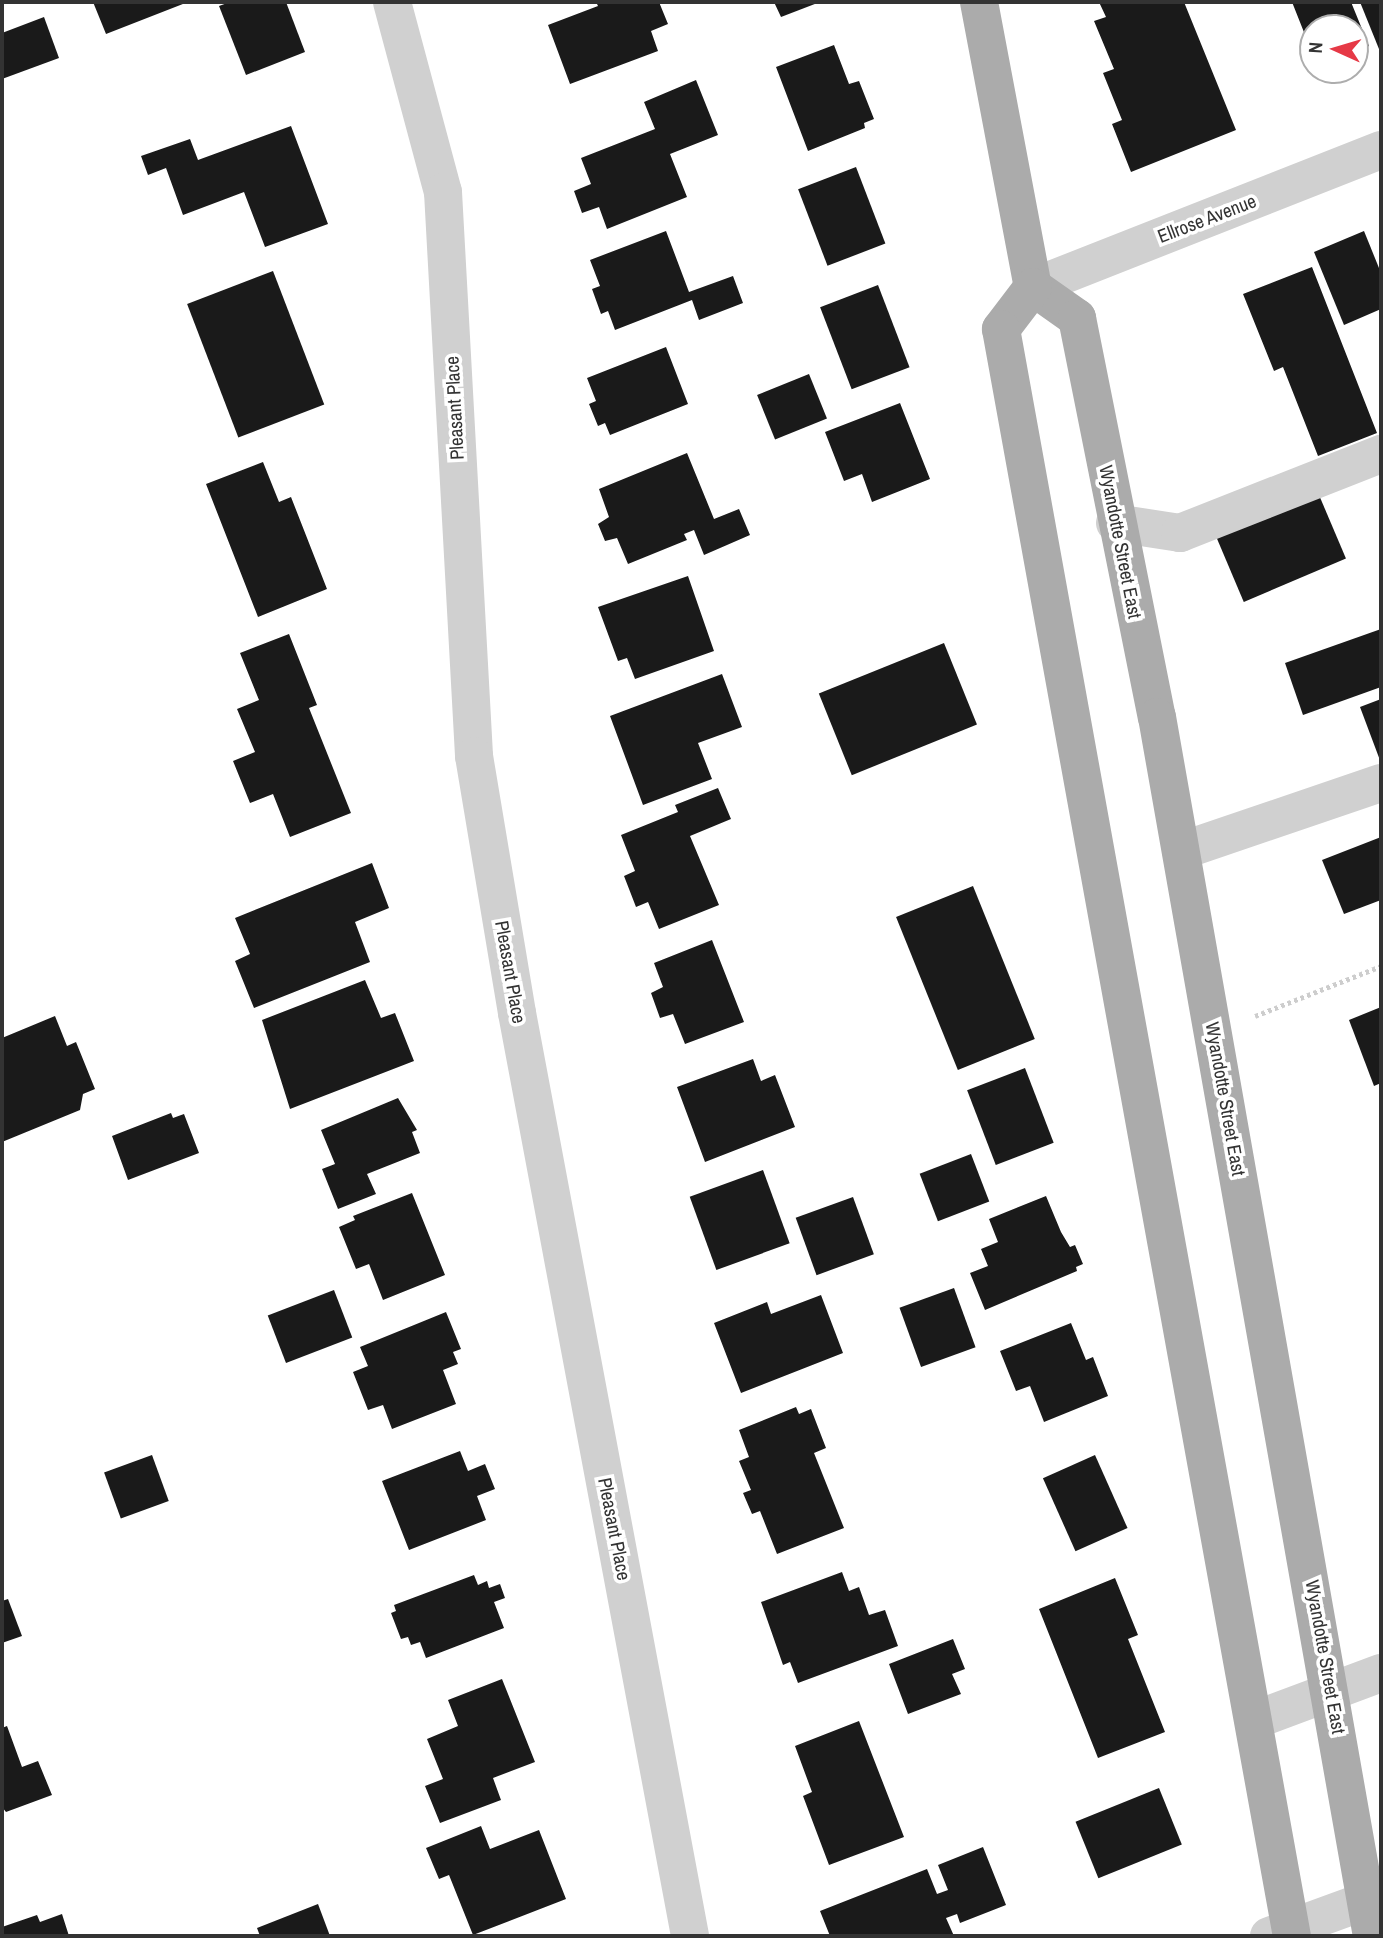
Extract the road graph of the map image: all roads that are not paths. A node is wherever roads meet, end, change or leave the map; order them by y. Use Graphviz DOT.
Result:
graph roads {
  1 [pos="979,2"];
  2 [pos="399,4"];
  3 [pos="1381,150"];
  4 [pos="1033,287"];
  5 [pos="1381,454"];
  6 [pos="1115,523"];
  7 [pos="1381,783"];
  8 [pos="1181,850"];
  9 [pos="1381,1673"];
  10 [pos="1332,1693"];
  11 [pos="1255,1720"];
  12 [pos="1368,1919"];
  13 [pos="1284,1933"];
  14 [pos="690,1936"];
  1 -- 4 [label="main road"];
  2 -- 14 [label="street, Pleasant Place"];
  3 -- 4 [label="street, Ellrose Avenue"];
  4 -- 6 [label="main road, Wyandotte Street East"];
  4 -- 11 [label="main road"];
  5 -- 6 [label="street"];
  6 -- 8 [label="main road, Wyandotte Street East"];
  7 -- 8 [label="street"];
  8 -- 10 [label="main road, Wyandotte Street East"];
  9 -- 10 [label="street"];
  10 -- 11 [label="street"];
  10 -- 12 [label="main road, Wyandotte Street East"];
  11 -- 13 [label="main road"];
  12 -- 13 [label="street"];
}
